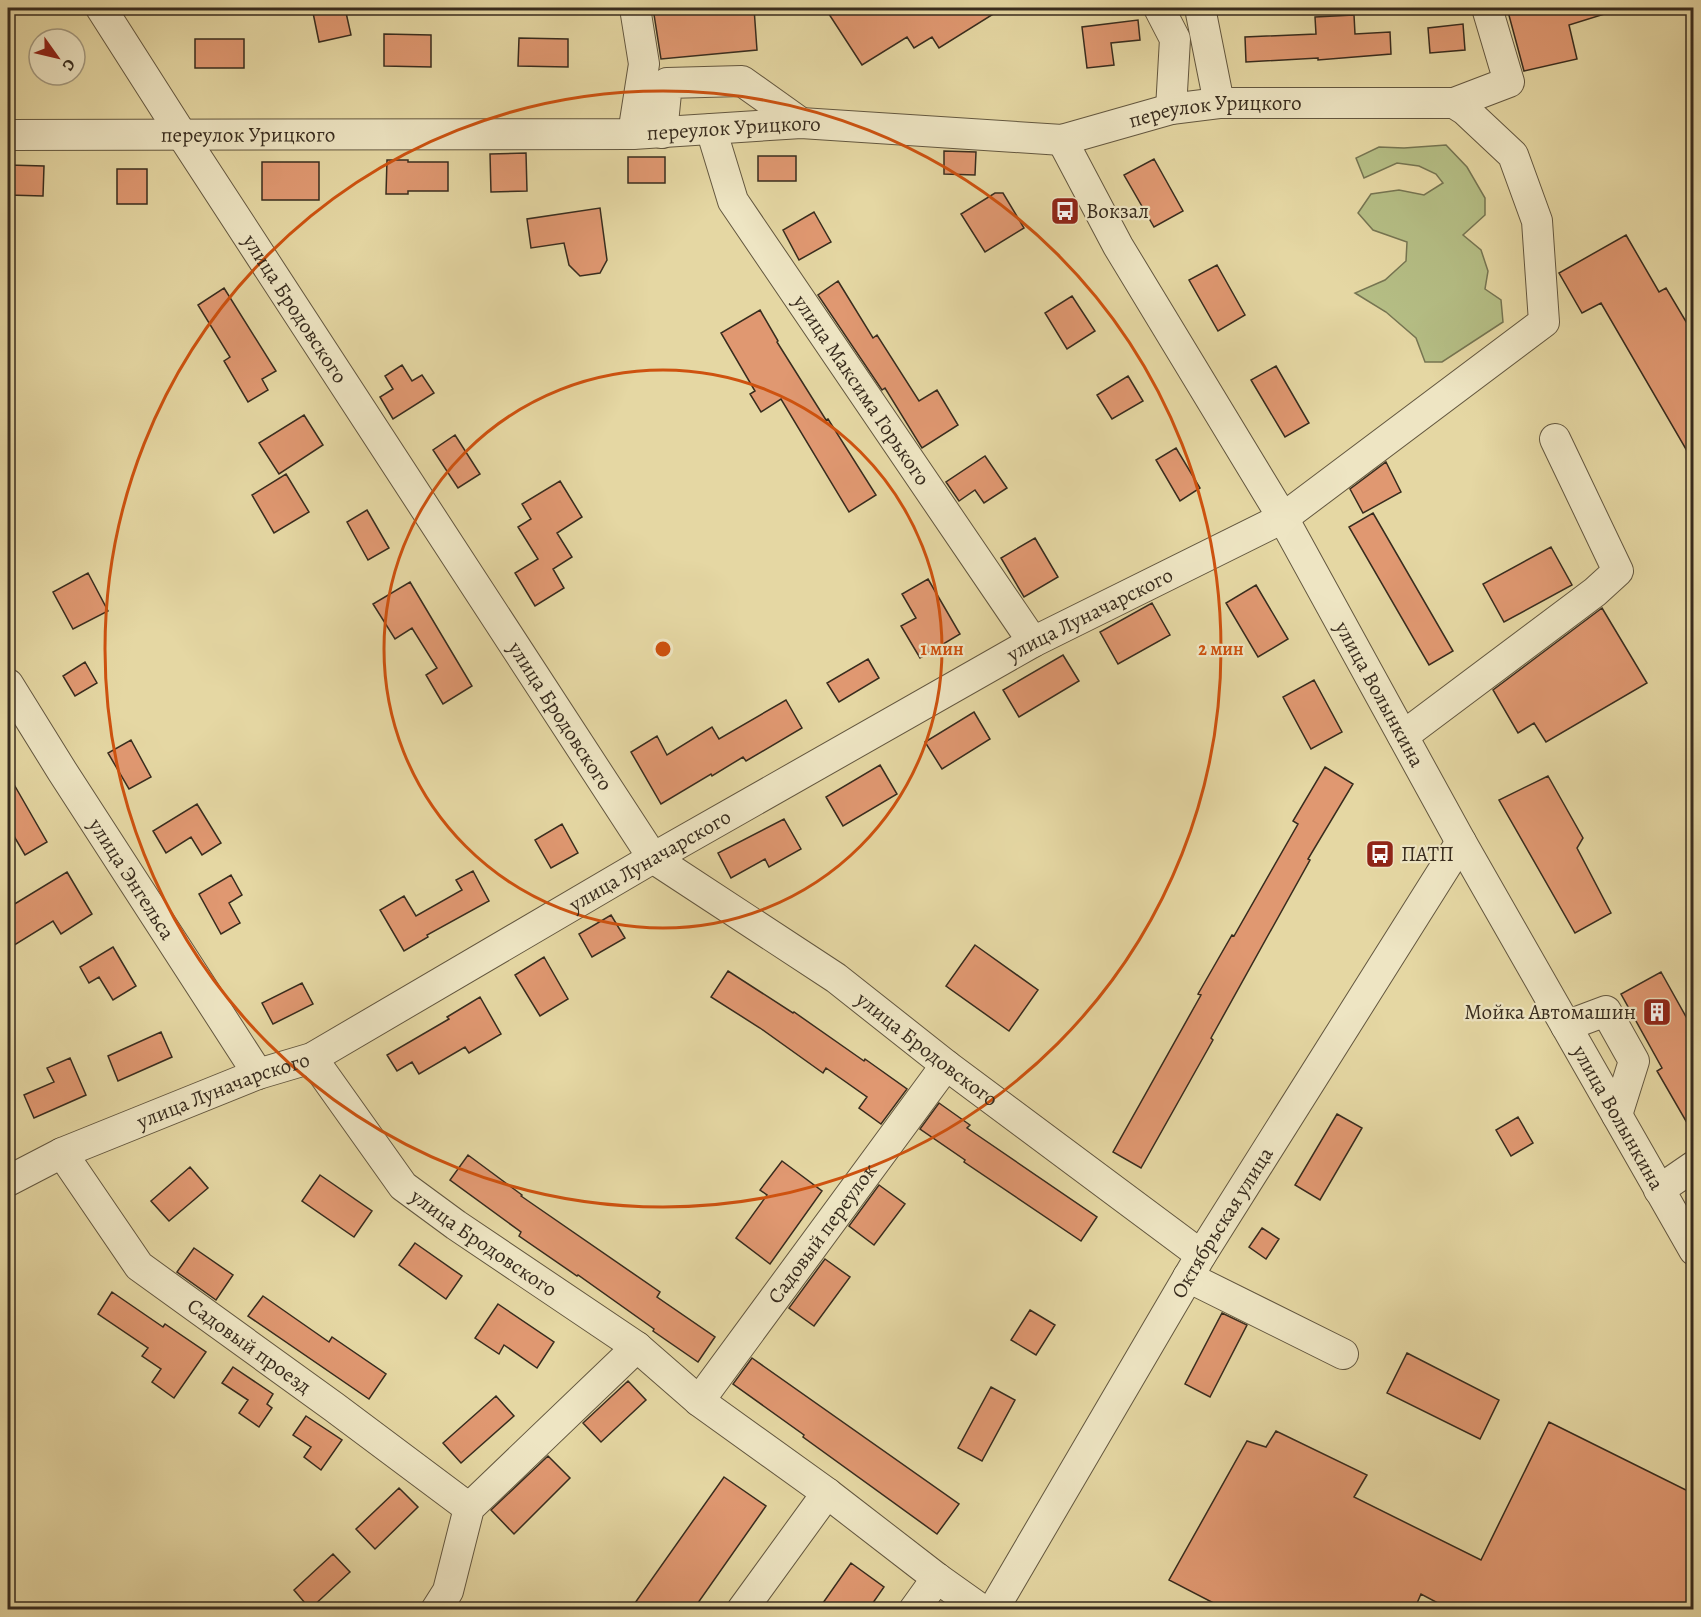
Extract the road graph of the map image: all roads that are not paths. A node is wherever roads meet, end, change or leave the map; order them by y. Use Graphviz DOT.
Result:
graph roads {
  1 [pos="101,8"];
  2 [pos="635,8"];
  3 [pos="1159,8"];
  4 [pos="1200,8"];
  5 [pos="1487,8"];
  6 [pos="1219,103"];
  7 [pos="1454,103"];
  8 [pos="1171,109"];
  9 [pos="801,123"];
  10 [pos="711,129"];
  11 [pos="662,133"];
  12 [pos="633,134"];
  13 [pos="8,135"];
  14 [pos="182,135"];
  15 [pos="1062,140"];
  16 [pos="1555,438"];
  17 [pos="1283,518"];
  18 [pos="1033,642"];
  19 [pos="8,684"];
  20 [pos="1403,736"];
  21 [pos="1461,842"];
  22 [pos="653,858"];
  23 [pos="1566,1026"];
  24 [pos="312,1058"];
  25 [pos="946,1065"];
  26 [pos="258,1074"];
  27 [pos="1617,1115"];
  28 [pos="63,1153"];
  29 [pos="1694,1166"];
  30 [pos="8,1181"];
  31 [pos="1659,1190"];
  32 [pos="1694,1250"];
  33 [pos="1194,1266"];
  34 [pos="637,1347"];
  35 [pos="1343,1354"];
  36 [pos="699,1401"];
  37 [pos="827,1493"];
  38 [pos="469,1508"];
  39 [pos="937,1578"];
  40 [pos="436,1610"];
  41 [pos="742,1610"];
  42 [pos="914,1610"];
  43 [pos="981,1610"];
  44 [pos="993,1610"];
  1 -- 14 [label="street, улица Бродовского"];
  2 -- 12 [label="street"];
  3 -- 8 [label="street"];
  4 -- 6 [label="street"];
  5 -- 7 [label="street"];
  6 -- 7 [label="street, переулок Урицкого"];
  6 -- 8 [label="street, переулок Урицкого"];
  7 -- 17 [label="street, улица Луначарского"];
  8 -- 15 [label="street, переулок Урицкого"];
  9 -- 10 [label="street, переулок Урицкого"];
  9 -- 11 [label="street"];
  9 -- 15 [label="street, переулок Урицкого"];
  10 -- 11 [label="street, переулок Урицкого"];
  10 -- 18 [label="street, улица Максима Горького"];
  11 -- 12 [label="street, переулок Урицкого"];
  12 -- 14 [label="street, переулок Урицкого"];
  13 -- 14 [label="street, переулок Урицкого"];
  14 -- 22 [label="street, улица Бродовского"];
  15 -- 17 [label="street, улица Волынкина"];
  16 -- 20 [label="street"];
  17 -- 18 [label="street, улица Луначарского"];
  17 -- 20 [label="street, улица Волынкина"];
  18 -- 22 [label="street, улица Луначарского"];
  19 -- 26 [label="street, улица Энгельса"];
  20 -- 21 [label="street, улица Волынкина"];
  21 -- 23 [label="street, улица Волынкина"];
  21 -- 33 [label="street, Октябрьская улица"];
  22 -- 24 [label="street, улица Луначарского"];
  22 -- 25 [label="street, улица Бродовского"];
  23 -- 27 [label="street, улица Волынкина"];
  23 -- 27 [label="street"];
  24 -- 26 [label="street, улица Луначарского"];
  24 -- 34 [label="street, улица Бродовского"];
  25 -- 33 [label="street, улица Бродовского"];
  25 -- 36 [label="street, Садовый переулок"];
  26 -- 28 [label="street, улица Луначарского"];
  27 -- 31 [label="street, улица Волынкина"];
  28 -- 30 [label="street, улица Луначарского"];
  28 -- 38 [label="street, Садовый проезд"];
  29 -- 31 [label="street"];
  31 -- 32 [label="street, улица Волынкина"];
  33 -- 35 [label="street, улица Бродовского"];
  33 -- 44 [label="street, Октябрьская улица"];
  34 -- 36 [label="street, улица Бродовского"];
  34 -- 38 [label="street"];
  36 -- 37 [label="street, улица Бродовского"];
  37 -- 39 [label="street, улица Бродовского"];
  37 -- 41 [label="street"];
  38 -- 40 [label="street"];
  39 -- 42 [label="street"];
  39 -- 43 [label="street, улица Бродовского"];
}
